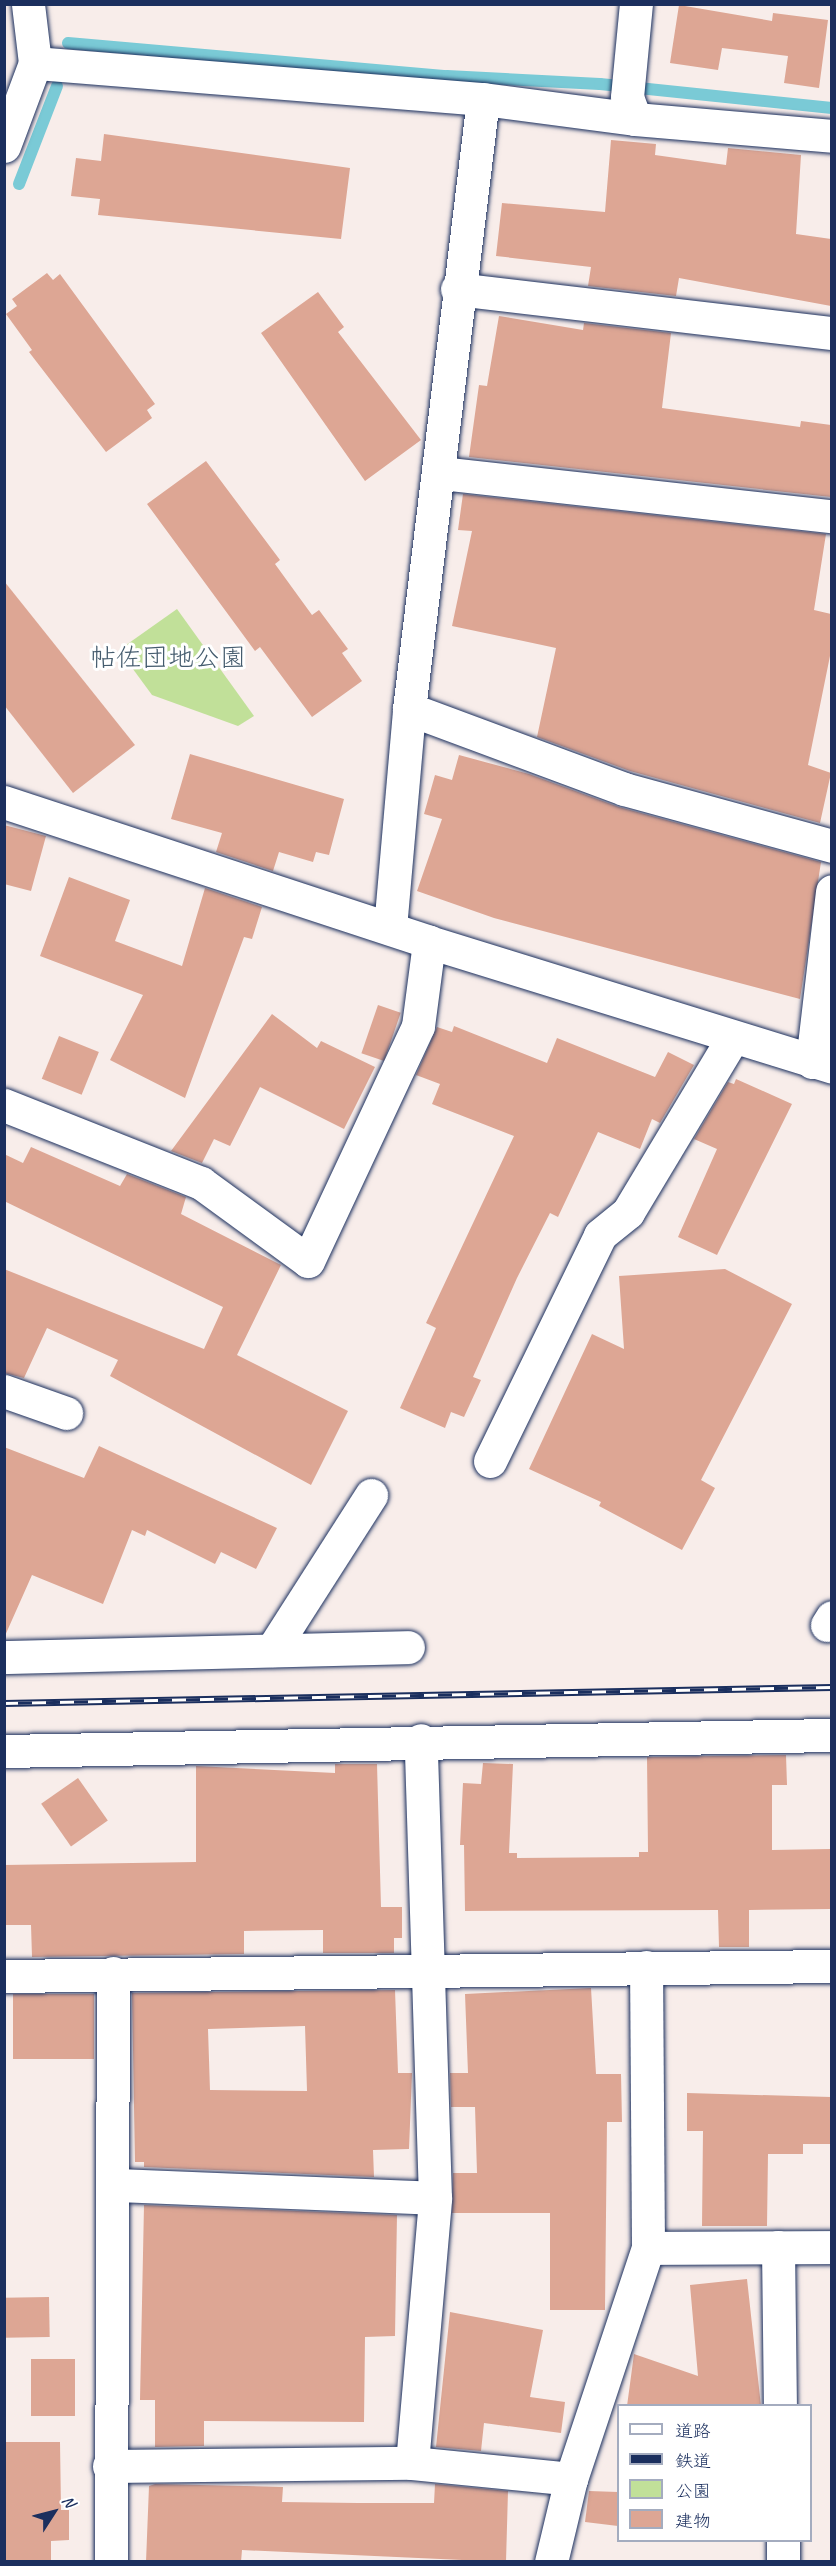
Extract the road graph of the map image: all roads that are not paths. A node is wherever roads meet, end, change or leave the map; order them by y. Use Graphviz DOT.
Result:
graph roads {
  1 [pos="28,4"];
  2 [pos="636,4"];
  3 [pos="35,63"];
  4 [pos="483,99"];
  5 [pos="631,108"];
  6 [pos="831,136"];
  7 [pos="4,146"];
  8 [pos="457,289"];
  9 [pos="831,333"];
  10 [pos="440,473"];
  11 [pos="831,516"];
  12 [pos="409,708"];
  13 [pos="4,802"];
  14 [pos="831,846"];
  15 [pos="831,891"];
  16 [pos="390,928"];
  17 [pos="429,942"];
  18 [pos="733,1037"];
  19 [pos="822,1064"];
  20 [pos="4,1105"];
  21 [pos="4,1391"];
  22 [pos="66,1413"];
  23 [pos="490,1461"];
  24 [pos="371,1495"];
  25 [pos="408,1647"];
  26 [pos="272,1650"];
  27 [pos="4,1657"];
  28 [pos="831,1735"];
  29 [pos="422,1740"];
  30 [pos="4,1751"];
  31 [pos="831,1966"];
  32 [pos="645,1967"];
  33 [pos="429,1969"];
  34 [pos="113,1973"];
  35 [pos="4,1976"];
  36 [pos="115,2185"];
  37 [pos="435,2198"];
  38 [pos="778,2247"];
  39 [pos="831,2247"];
  40 [pos="648,2248"];
  41 [pos="780,2404"];
  42 [pos="412,2463"];
  43 [pos="109,2466"];
  44 [pos="571,2479"];
  45 [pos="783,2542"];
  46 [pos="111,2562"];
  47 [pos="551,2562"];
  48 [pos="783,2562"];
  1 -- 3 [label="street"];
  2 -- 5 [label="street"];
  3 -- 4 [label="street"];
  3 -- 7 [label="street"];
  4 -- 5 [label="street"];
  4 -- 8 [label="street"];
  5 -- 6 [label="street"];
  8 -- 9 [label="street"];
  8 -- 10 [label="street"];
  10 -- 11 [label="street"];
  10 -- 12 [label="street"];
  12 -- 14 [label="street"];
  12 -- 16 [label="street"];
  13 -- 16 [label="street"];
  15 -- 19 [label="street"];
  16 -- 17 [label="street"];
  17 -- 18 [label="street"];
  17 -- 20 [label="street"];
  18 -- 19 [label="street"];
  18 -- 23 [label="street"];
  21 -- 22 [label="street"];
  24 -- 26 [label="street"];
  25 -- 26 [label="street"];
  26 -- 27 [label="street"];
  28 -- 29 [label="street"];
  29 -- 30 [label="street"];
  29 -- 33 [label="street"];
  31 -- 32 [label="street"];
  32 -- 33 [label="street"];
  32 -- 40 [label="street"];
  33 -- 34 [label="street"];
  33 -- 37 [label="street"];
  34 -- 35 [label="street"];
  34 -- 36 [label="street"];
  36 -- 37 [label="street"];
  36 -- 43 [label="street"];
  37 -- 42 [label="street"];
  38 -- 39 [label="street"];
  38 -- 40 [label="street"];
  38 -- 41 [label="street"];
  40 -- 44 [label="street"];
  42 -- 43 [label="street"];
  42 -- 44 [label="street"];
  43 -- 46 [label="street"];
  44 -- 47 [label="street"];
  45 -- 48 [label="street"];
}
